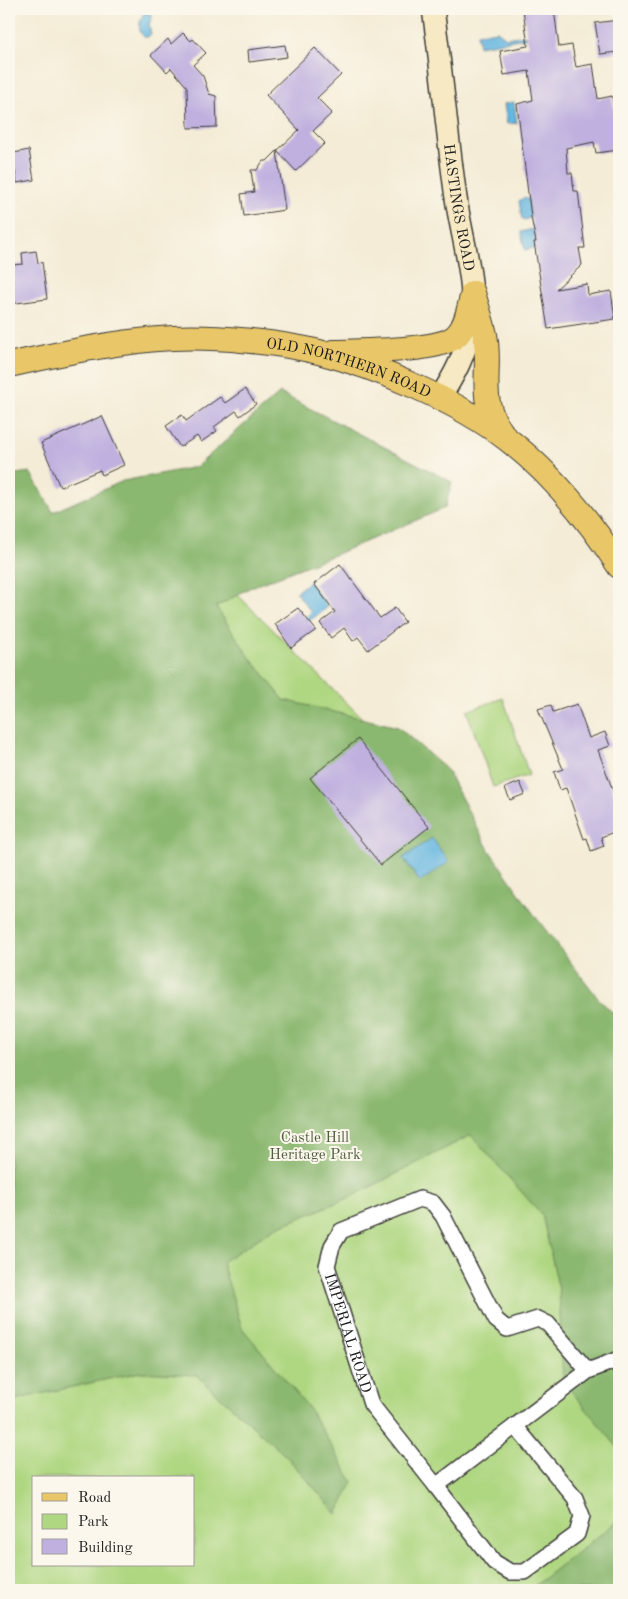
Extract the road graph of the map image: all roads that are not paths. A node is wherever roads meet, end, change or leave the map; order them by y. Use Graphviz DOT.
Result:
graph roads {
  1 [pos="433,9"];
  2 [pos="473,293"];
  3 [pos="319,352"];
  4 [pos="9,366"];
  5 [pos="439,399"];
  6 [pos="507,439"];
  7 [pos="619,566"];
  8 [pos="619,1359"];
  9 [pos="588,1371"];
  10 [pos="515,1426"];
  11 [pos="436,1486"];
  1 -- 2 [label="main road, HASTINGS ROAD"];
  2 -- 3 [label="main road"];
  2 -- 5 [label="main road, HASTINGS ROAD"];
  2 -- 6 [label="main road"];
  3 -- 4 [label="main road, OLD NORTHERN ROAD"];
  3 -- 5 [label="main road, OLD NORTHERN ROAD"];
  5 -- 6 [label="main road, OLD NORTHERN ROAD"];
  6 -- 7 [label="main road, OLD NORTHERN ROAD"];
  8 -- 9 [label="street"];
  9 -- 10 [label="street"];
  9 -- 11 [label="street, IMPERIAL ROAD"];
  10 -- 11 [label="street"];
  10 -- 11 [label="street"];
}
